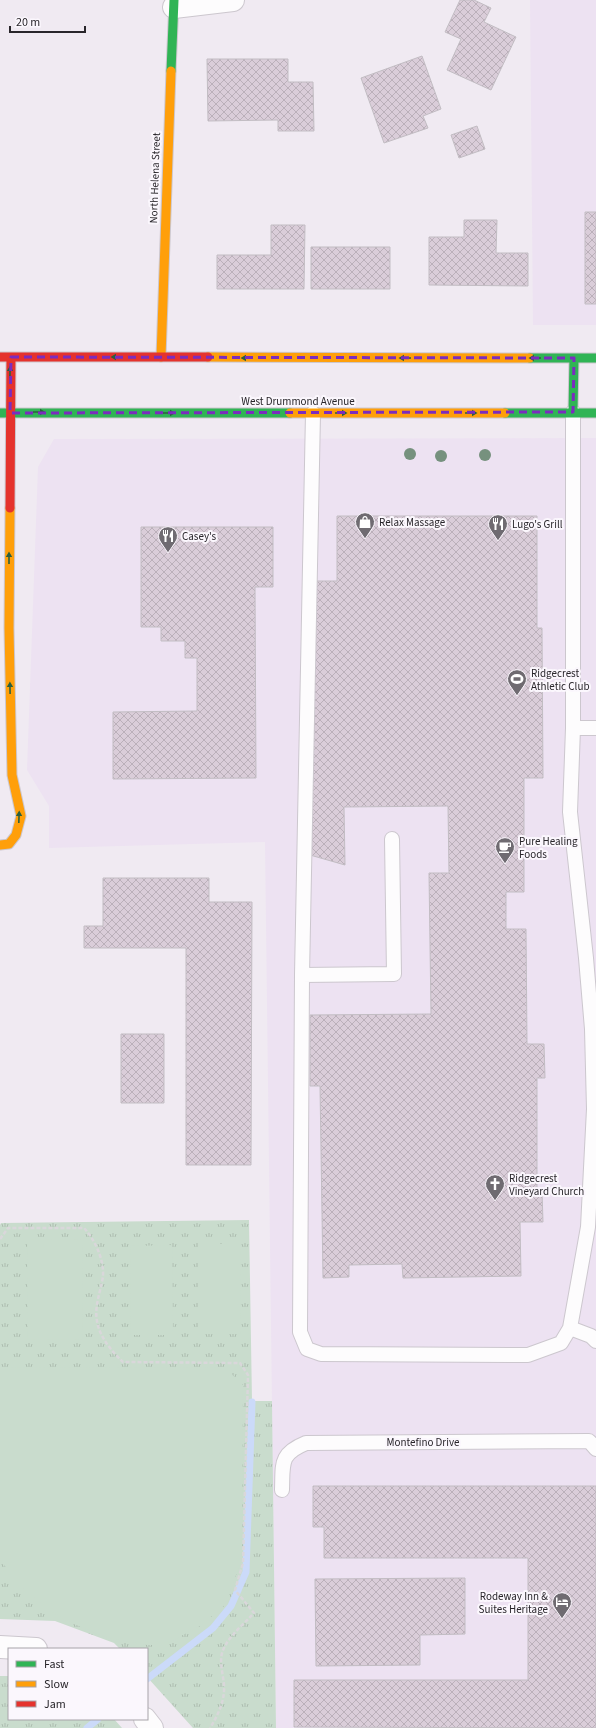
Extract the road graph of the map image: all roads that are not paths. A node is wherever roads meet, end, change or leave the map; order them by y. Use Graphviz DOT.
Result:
graph roads {
  1 [pos="233,0"];
  2 [pos="174,4"];
  3 [pos="0,357"];
  4 [pos="11,357"];
  5 [pos="161,357"];
  6 [pos="574,358"];
  7 [pos="596,358"];
  8 [pos="573,412"];
  9 [pos="596,412"];
  10 [pos="0,413"];
  11 [pos="10,413"];
  12 [pos="313,413"];
  13 [pos="572,728"];
  14 [pos="596,728"];
  15 [pos="392,839"];
  16 [pos="0,845"];
  17 [pos="302,975"];
  18 [pos="594,1029"];
  19 [pos="591,1244"];
  20 [pos="570,1328"];
  21 [pos="596,1341"];
  22 [pos="596,1448"];
  23 [pos="282,1490"];
  24 [pos="0,1647"];
  25 [pos="18,1648"];
  26 [pos="146,1720"];
  27 [pos="152,1728"];
  1 -- 2 [label="street"];
  2 -- 5 [label="main road, North Helena Street"];
  3 -- 4 [label="main road"];
  5 -- 4 [label="main road, one-way"];
  11 -- 4 [label="main road, one-way"];
  6 -- 5 [label="main road, one-way"];
  6 -- 7 [label="main road"];
  6 -- 8 [label="main road"];
  8 -- 9 [label="main road, West Drummond Avenue"];
  12 -- 8 [label="main road, West Drummond Avenue, one-way"];
  8 -- 13 [label="lane"];
  10 -- 11 [label="main road, West Drummond Avenue"];
  11 -- 12 [label="main road, West Drummond Avenue, one-way"];
  16 -- 11 [label="main road, one-way"];
  12 -- 17 [label="lane"];
  13 -- 14 [label="lane"];
  13 -- 18 [label="lane"];
  15 -- 17 [label="lane"];
  17 -- 20 [label="lane"];
  18 -- 19 [label="lane"];
  19 -- 20 [label="lane"];
  20 -- 21 [label="lane"];
  22 -- 23 [label="lane, Montefino Drive"];
  24 -- 25 [label="street"];
  26 -- 27 [label="street"];
}
